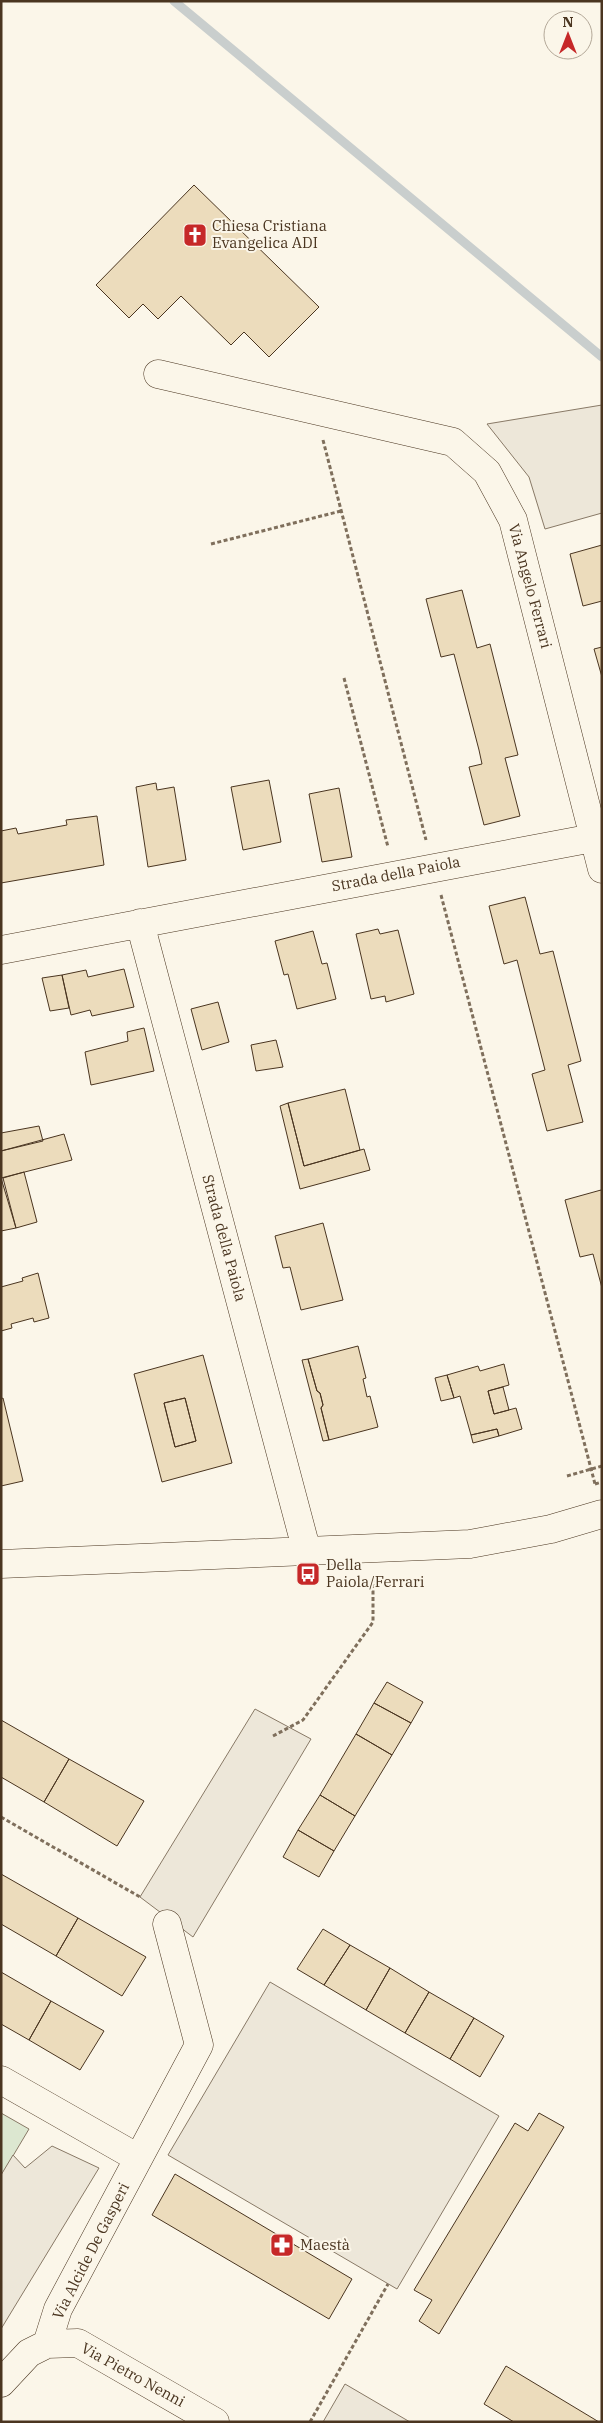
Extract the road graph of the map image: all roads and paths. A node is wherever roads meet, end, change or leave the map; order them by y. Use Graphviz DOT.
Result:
graph roads {
  1 [pos="158,374"];
  2 [pos="315,410"];
  3 [pos="341,511"];
  4 [pos="211,544"];
  5 [pos="344,678"];
  6 [pos="594,838"];
  7 [pos="433,866"];
  8 [pos="602,869"];
  9 [pos="396,874"];
  10 [pos="140,923"];
  11 [pos="1,950"];
  12 [pos="602,1466"];
  13 [pos="591,1469"];
  14 [pos="567,1476"];
  15 [pos="595,1484"];
  16 [pos="602,1514"];
  17 [pos="373,1549"];
  18 [pos="307,1552"];
  19 [pos="1,1564"];
  20 [pos="273,1736"];
  21 [pos="1,1817"];
  22 [pos="140,1897"];
  23 [pos="167,1924"];
  24 [pos="1,2080"];
  25 [pos="138,2158"];
  26 [pos="388,2284"];
  27 [pos="47,2344"];
  28 [pos="1,2383"];
  29 [pos="215,2422"];
  30 [pos="310,2422"];
  1 -- 2 [label="street, Via Angelo Ferrari"];
  2 -- 3 [label="path"];
  2 -- 6 [label="street, Via Angelo Ferrari"];
  3 -- 4 [label="path"];
  3 -- 7 [label="path"];
  5 -- 9 [label="path"];
  6 -- 7 [label="street, Strada della Paiola"];
  6 -- 8 [label="street, Via Angelo Ferrari"];
  7 -- 9 [label="street, Strada della Paiola"];
  7 -- 13 [label="path"];
  9 -- 10 [label="street, Strada della Paiola"];
  10 -- 11 [label="street, Strada della Paiola"];
  10 -- 18 [label="street, Strada della Paiola"];
  12 -- 13 [label="path"];
  13 -- 14 [label="path"];
  13 -- 15 [label="path"];
  16 -- 17 [label="street"];
  17 -- 18 [label="street"];
  17 -- 20 [label="path"];
  18 -- 19 [label="street"];
  21 -- 22 [label="path"];
  23 -- 25 [label="street, Via Alcide De Gasperi"];
  24 -- 25 [label="street"];
  25 -- 27 [label="street, Via Alcide De Gasperi"];
  26 -- 30 [label="path"];
  27 -- 28 [label="street"];
  27 -- 29 [label="street, Via Pietro Nenni"];
}
